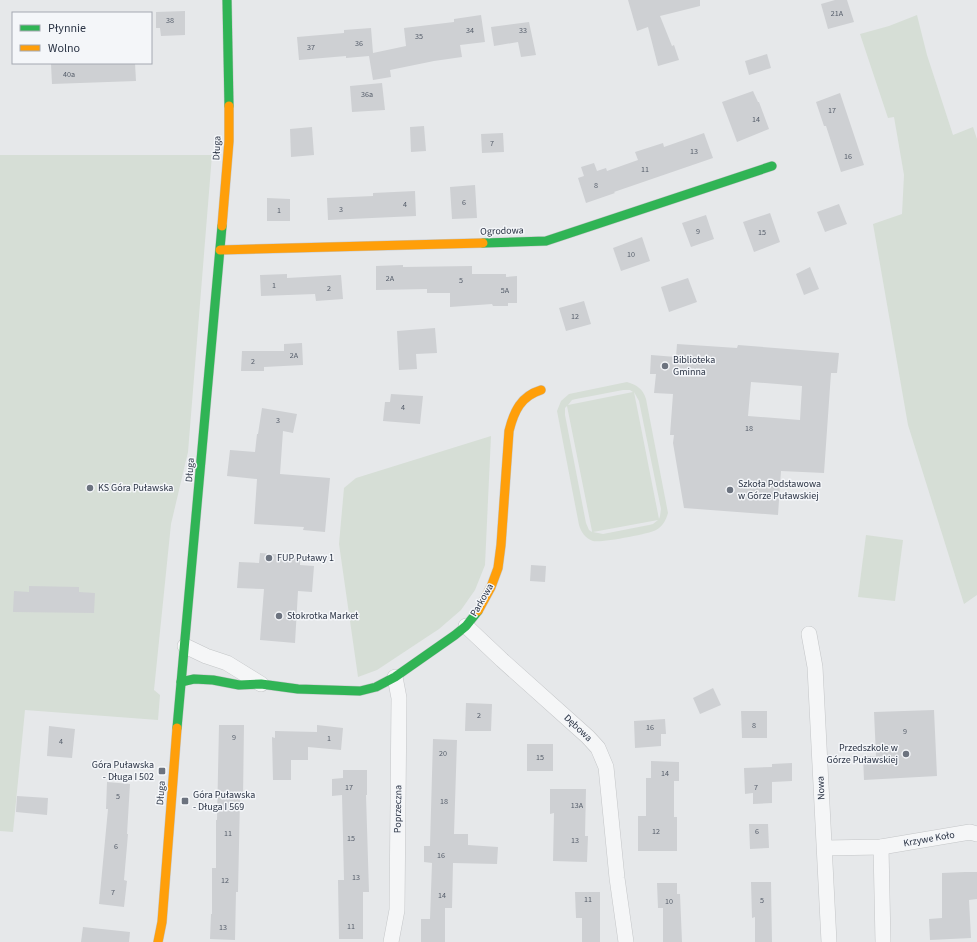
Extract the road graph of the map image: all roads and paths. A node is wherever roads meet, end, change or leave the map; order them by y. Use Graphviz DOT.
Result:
graph roads {
  1 [pos="226,0"];
  2 [pos="772,166"];
  3 [pos="220,250"];
  4 [pos="542,390"];
  5 [pos="466,626"];
  6 [pos="809,634"];
  7 [pos="185,646"];
  8 [pos="395,677"];
  9 [pos="181,682"];
  10 [pos="261,684"];
  11 [pos="977,834"];
  12 [pos="880,847"];
  13 [pos="825,848"];
  14 [pos="158,942"];
  15 [pos="391,942"];
  16 [pos="626,942"];
  17 [pos="829,942"];
  18 [pos="883,942"];
  1 -- 3 [label="street, Długa"];
  2 -- 3 [label="street, Ogrodowa"];
  3 -- 7 [label="street, Długa"];
  4 -- 5 [label="street, Parkowa"];
  5 -- 8 [label="street, Parkowa"];
  5 -- 16 [label="street, Dębowa"];
  6 -- 13 [label="street, Nowa"];
  7 -- 9 [label="street, Długa"];
  7 -- 10 [label="street, Parkowa"];
  8 -- 10 [label="street, Parkowa"];
  8 -- 15 [label="street, Poprzeczna"];
  9 -- 10 [label="street, Parkowa"];
  9 -- 14 [label="street, Długa"];
  11 -- 12 [label="street, Krzywe Koło"];
  12 -- 13 [label="street, Krzywe Koło"];
  12 -- 18 [label="street"];
  13 -- 17 [label="street, Nowa"];
}
